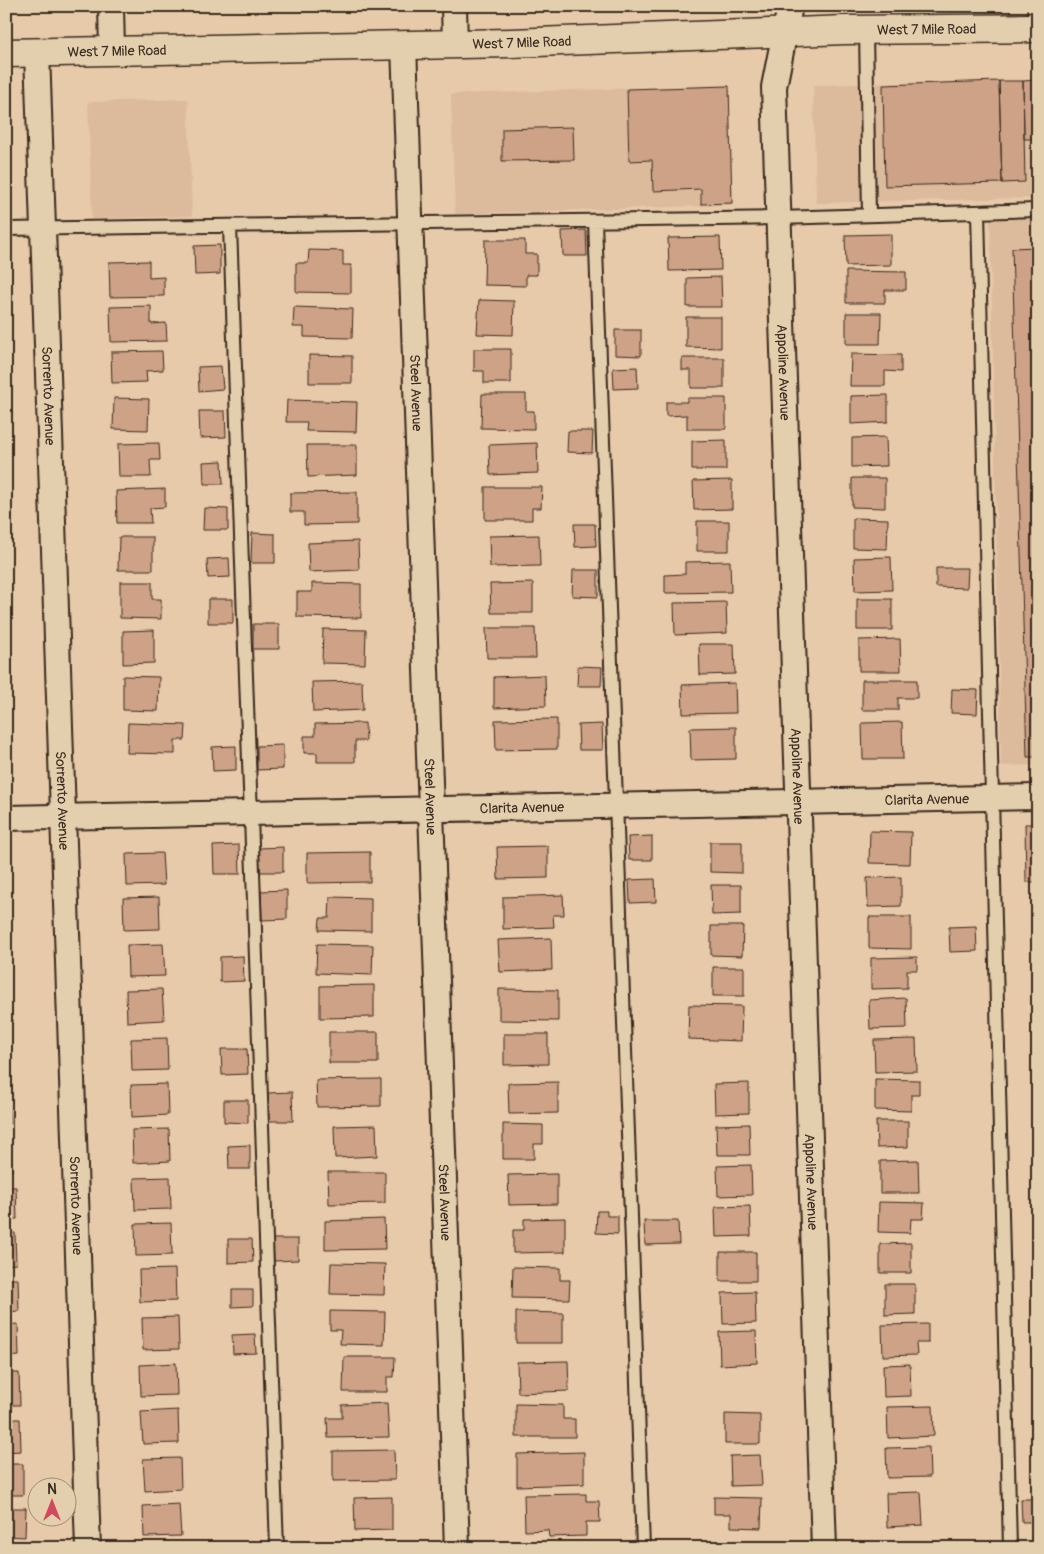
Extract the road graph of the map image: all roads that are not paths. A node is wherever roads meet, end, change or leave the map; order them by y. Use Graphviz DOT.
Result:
graph roads {
  1 [pos="111,6"];
  2 [pos="454,6"];
  3 [pos="790,6"];
  4 [pos="1036,21"];
  5 [pos="866,30"];
  6 [pos="784,32"];
  7 [pos="455,44"];
  8 [pos="404,45"];
  9 [pos="112,51"];
  10 [pos="37,52"];
  11 [pos="6,53"];
  12 [pos="1038,210"];
  13 [pos="978,212"];
  14 [pos="870,215"];
  15 [pos="779,218"];
  16 [pos="595,221"];
  17 [pos="410,223"];
  18 [pos="230,226"];
  19 [pos="43,228"];
  20 [pos="6,229"];
  21 [pos="1038,797"];
  22 [pos="993,798"];
  23 [pos="800,802"];
  24 [pos="616,806"];
  25 [pos="431,810"];
  26 [pos="250,813"];
  27 [pos="63,817"];
  28 [pos="6,818"];
  29 [pos="88,1548"];
  30 [pos="277,1548"];
  31 [pos="457,1548"];
  32 [pos="642,1548"];
  33 [pos="824,1548"];
  34 [pos="1010,1548"];
  1 -- 9 [label="street"];
  2 -- 7 [label="street"];
  3 -- 6 [label="street, Appoline Avenue"];
  4 -- 5 [label="main road, West 7 Mile Road"];
  5 -- 6 [label="main road, West 7 Mile Road"];
  5 -- 14 [label="lane"];
  6 -- 7 [label="main road, West 7 Mile Road"];
  6 -- 15 [label="street, Appoline Avenue"];
  7 -- 8 [label="main road, West 7 Mile Road"];
  8 -- 9 [label="main road, West 7 Mile Road"];
  8 -- 17 [label="street, Steel Avenue"];
  9 -- 10 [label="main road, West 7 Mile Road"];
  10 -- 11 [label="main road, West 7 Mile Road"];
  10 -- 19 [label="street, Sorrento Avenue"];
  12 -- 13 [label="lane"];
  13 -- 14 [label="lane"];
  13 -- 22 [label="lane"];
  14 -- 15 [label="lane"];
  15 -- 16 [label="lane"];
  15 -- 23 [label="street, Appoline Avenue"];
  16 -- 17 [label="lane"];
  16 -- 24 [label="lane"];
  17 -- 18 [label="lane"];
  17 -- 25 [label="street, Steel Avenue"];
  18 -- 19 [label="lane"];
  18 -- 26 [label="lane"];
  19 -- 20 [label="lane"];
  19 -- 27 [label="street, Sorrento Avenue"];
  21 -- 22 [label="street, Clarita Avenue"];
  22 -- 23 [label="street, Clarita Avenue"];
  22 -- 34 [label="lane"];
  23 -- 24 [label="street, Clarita Avenue"];
  23 -- 33 [label="street, Appoline Avenue"];
  24 -- 25 [label="street, Clarita Avenue"];
  24 -- 32 [label="lane"];
  25 -- 26 [label="street, Clarita Avenue"];
  25 -- 31 [label="street, Steel Avenue"];
  26 -- 27 [label="street, Clarita Avenue"];
  26 -- 30 [label="lane"];
  27 -- 28 [label="street, Clarita Avenue"];
  27 -- 29 [label="street, Sorrento Avenue"];
}
